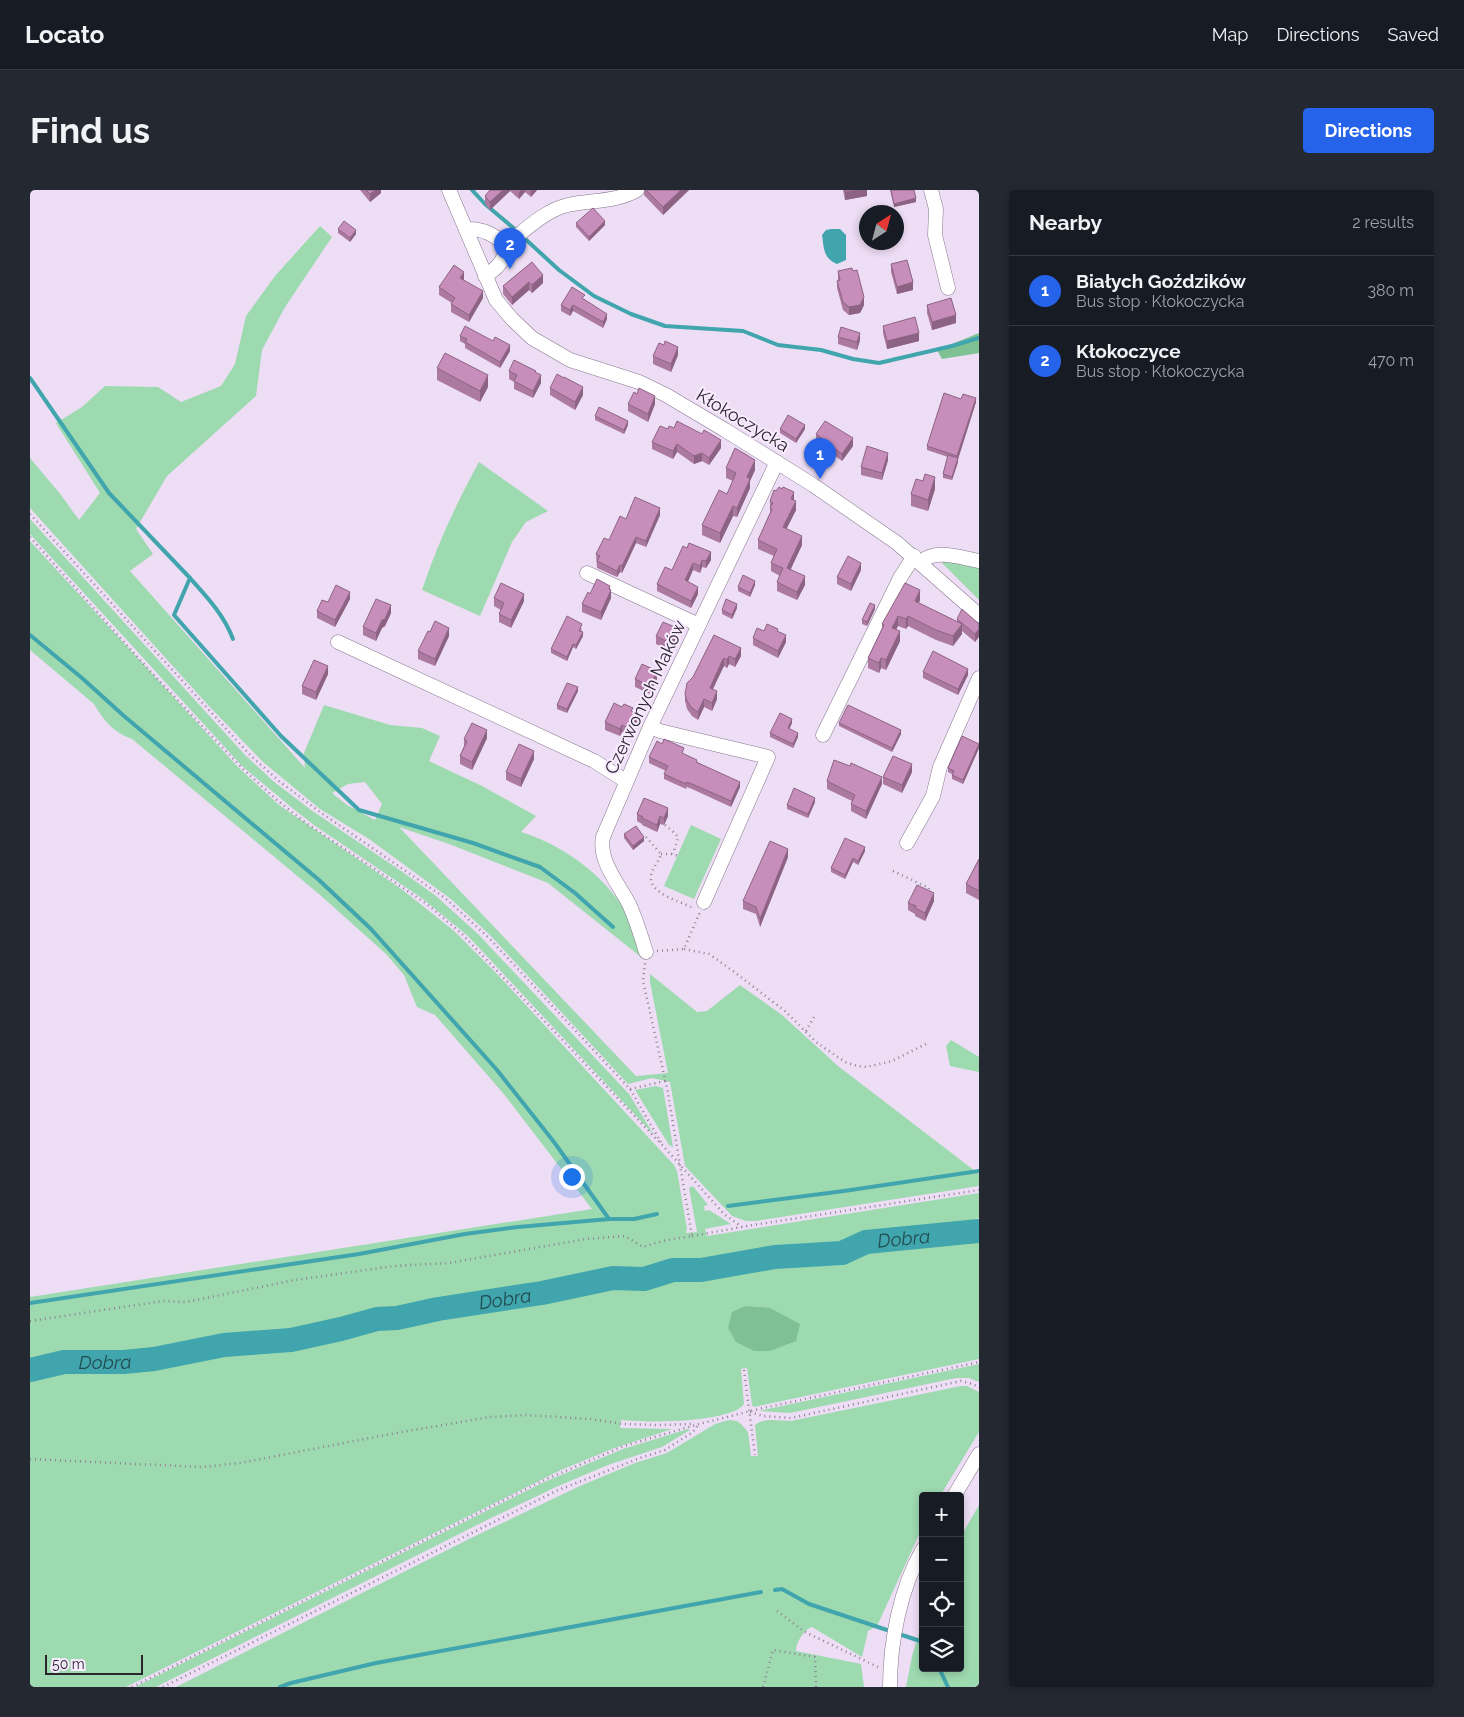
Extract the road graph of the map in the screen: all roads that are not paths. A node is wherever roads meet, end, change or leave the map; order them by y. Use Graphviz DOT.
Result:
graph roads {
  1 [pos="449,190"];
  2 [pos="637,190"];
  3 [pos="932,190"];
  4 [pos="466,229"];
  5 [pos="515,238"];
  6 [pos="485,276"];
  7 [pos="948,288"];
  8 [pos="776,462"];
  9 [pos="918,559"];
  10 [pos="979,561"];
  11 [pos="587,573"];
  12 [pos="979,615"];
  13 [pos="699,625"];
  14 [pos="338,642"];
  15 [pos="979,678"];
  16 [pos="650,727"];
  17 [pos="823,735"];
  18 [pos="626,781"];
  19 [pos="907,843"];
  20 [pos="698,904"];
  21 [pos="646,952"];
  22 [pos="979,1454"];
  23 [pos="956,1492"];
  24 [pos="919,1559"];
  25 [pos="890,1687"];
  1 -- 4 [label="street, Kłokoczycka"];
  2 -- 5 [label="street"];
  3 -- 7 [label="street"];
  4 -- 5 [label="street"];
  4 -- 6 [label="street, Kłokoczycka"];
  5 -- 6 [label="street"];
  6 -- 8 [label="street, Kłokoczycka"];
  8 -- 9 [label="street, Kłokoczycka"];
  8 -- 13 [label="street, Czerwonych Maków"];
  9 -- 10 [label="street"];
  9 -- 12 [label="street, Kłokoczycka"];
  9 -- 17 [label="street"];
  11 -- 13 [label="street"];
  13 -- 16 [label="street, Czerwonych Maków"];
  14 -- 18 [label="street"];
  15 -- 19 [label="street"];
  16 -- 18 [label="street, Czerwonych Maków"];
  16 -- 20 [label="street"];
  18 -- 21 [label="street, Czerwonych Maków"];
  22 -- 23 [label="street"];
  24 -- 25 [label="street"];
}
